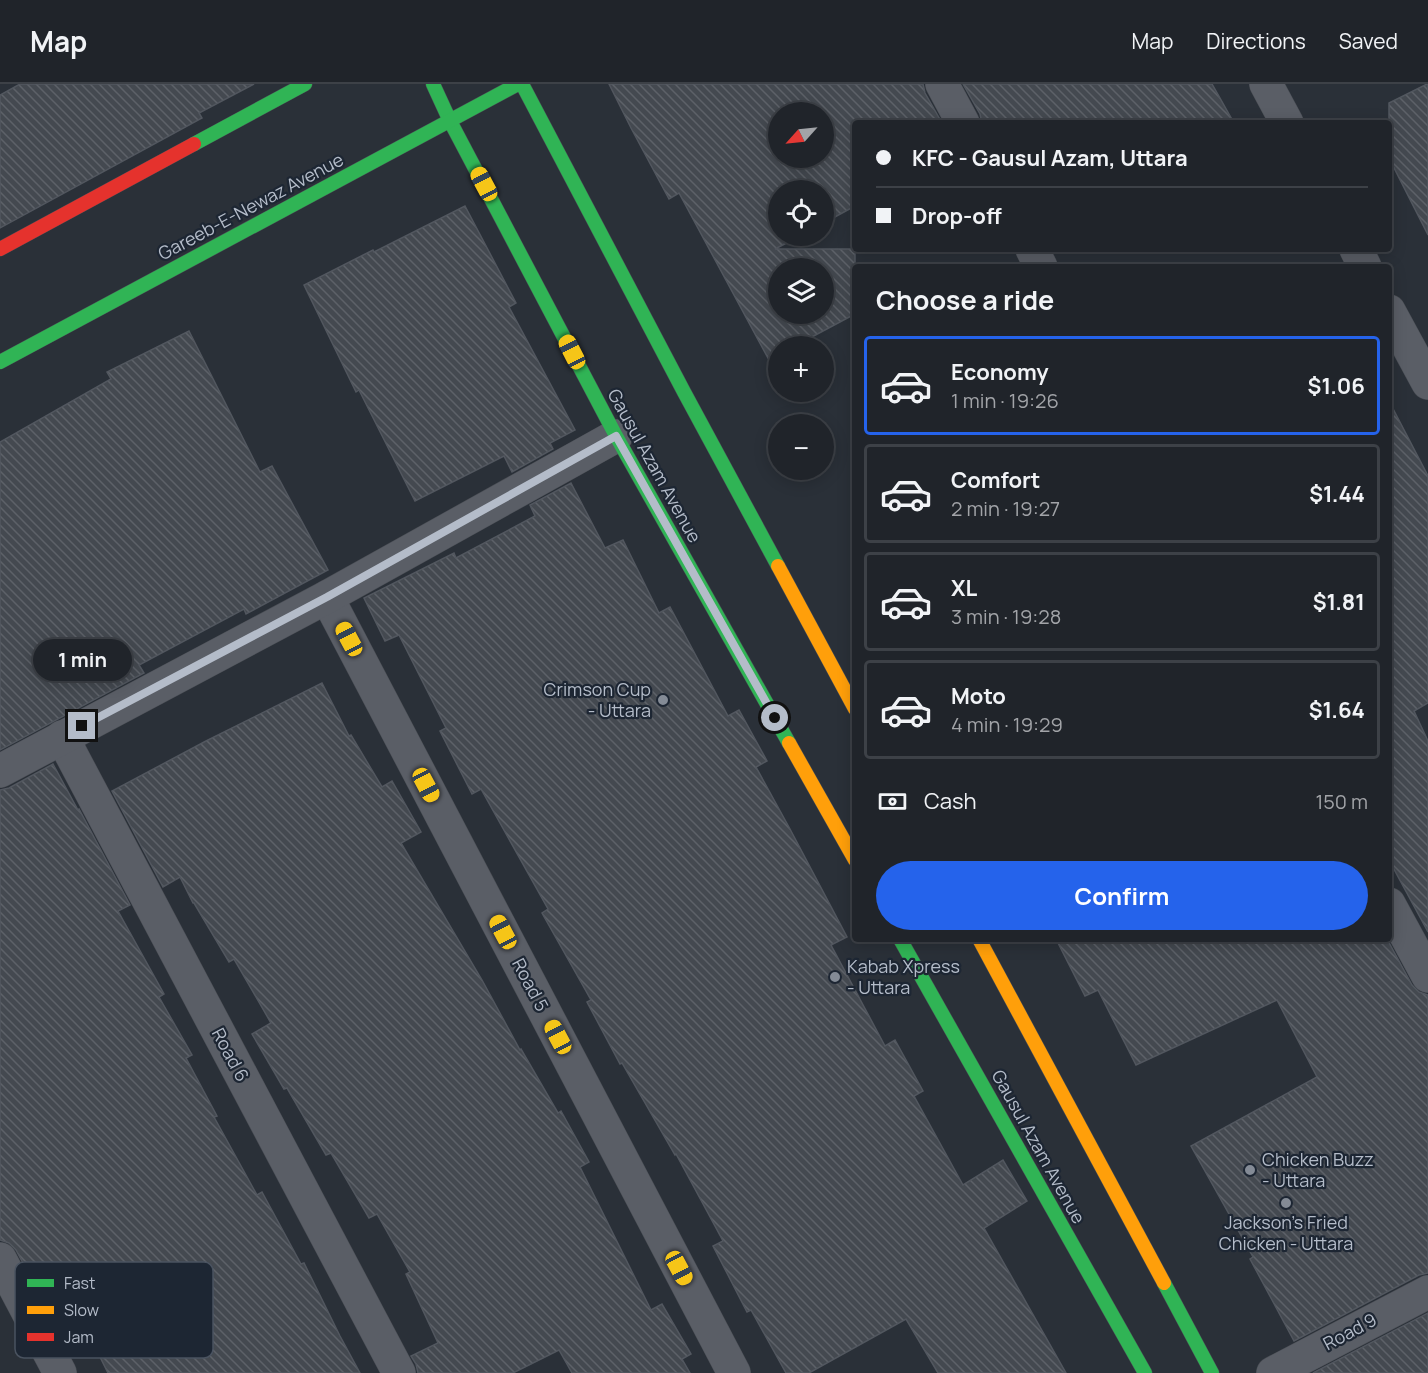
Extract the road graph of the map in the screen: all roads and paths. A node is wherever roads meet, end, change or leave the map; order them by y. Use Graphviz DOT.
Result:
graph roads {
  1 [pos="305,84"];
  2 [pos="433,84"];
  3 [pos="520,84"];
  4 [pos="942,84"];
  5 [pos="1266,84"];
  6 [pos="961,120"];
  7 [pos="1285,120"];
  8 [pos="450,121"];
  9 [pos="0,249"];
  10 [pos="1392,317"];
  11 [pos="0,362"];
  12 [pos="1428,383"];
  13 [pos="616,436"];
  14 [pos="327,597"];
  15 [pos="852,703"];
  16 [pos="62,737"];
  17 [pos="0,771"];
  18 [pos="852,855"];
  19 [pos="1392,910"];
  20 [pos="902,942"];
  21 [pos="981,942"];
  22 [pos="1428,976"];
  23 [pos="0,1259"];
  24 [pos="15,1288"];
  25 [pos="1428,1292"];
  26 [pos="52,1358"];
  27 [pos="60,1373"];
  28 [pos="399,1373"];
  29 [pos="734,1373"];
  30 [pos="1145,1373"];
  31 [pos="1212,1373"];
  32 [pos="1273,1373"];
  1 -- 9 [label="street"];
  2 -- 8 [label="street, Gausul Azam Avenue"];
  3 -- 8 [label="street, Gareeb-E-Newaz Avenue"];
  3 -- 15 [label="street"];
  4 -- 6 [label="street"];
  5 -- 7 [label="street"];
  8 -- 11 [label="street, Gareeb-E-Newaz Avenue"];
  8 -- 13 [label="street, Gausul Azam Avenue"];
  10 -- 12 [label="street"];
  13 -- 14 [label="street"];
  13 -- 18 [label="street, Gausul Azam Avenue"];
  14 -- 16 [label="street"];
  14 -- 29 [label="street, Road 5"];
  16 -- 17 [label="street"];
  16 -- 28 [label="street, Road 6"];
  19 -- 22 [label="street"];
  20 -- 30 [label="street, Gausul Azam Avenue"];
  21 -- 31 [label="street"];
  23 -- 24 [label="street"];
  25 -- 32 [label="street, Road 9"];
  26 -- 27 [label="street"];
}
